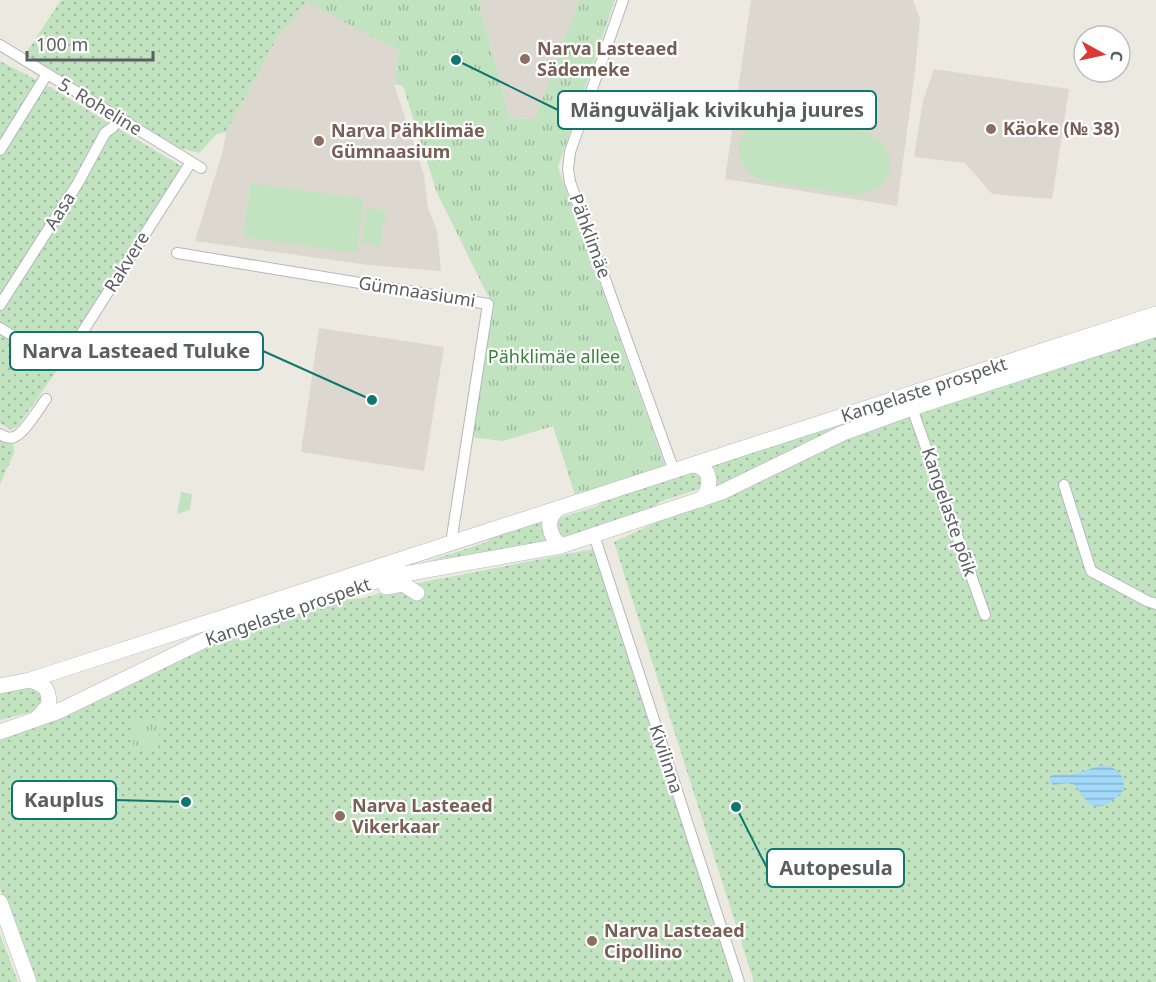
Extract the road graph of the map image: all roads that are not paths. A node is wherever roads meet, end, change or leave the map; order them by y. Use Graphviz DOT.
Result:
graph roads {
  1 [pos="623,0"];
  2 [pos="0,45"];
  3 [pos="46,74"];
  4 [pos="118,118"];
  5 [pos="0,150"];
  6 [pos="196,165"];
  7 [pos="177,254"];
  8 [pos="0,305"];
  9 [pos="1156,314"];
  10 [pos="0,328"];
  11 [pos="1156,329"];
  12 [pos="46,399"];
  13 [pos="912,408"];
  14 [pos="0,434"];
  15 [pos="692,465"];
  16 [pos="674,471"];
  17 [pos="1064,485"];
  18 [pos="701,500"];
  19 [pos="559,508"];
  20 [pos="594,535"];
  21 [pos="451,543"];
  22 [pos="561,546"];
  23 [pos="412,556"];
  24 [pos="413,572"];
  25 [pos="417,593"];
  26 [pos="333,594"];
  27 [pos="1156,604"];
  28 [pos="985,615"];
  29 [pos="30,680"];
  30 [pos="0,686"];
  31 [pos="35,720"];
  32 [pos="0,732"];
  33 [pos="0,902"];
  34 [pos="29,982"];
  35 [pos="739,982"];
  1 -- 16 [label="street, Pähklimäe"];
  2 -- 3 [label="street, 5. Roheline"];
  3 -- 4 [label="street, 5. Roheline"];
  3 -- 5 [label="street"];
  4 -- 6 [label="street, 5. Roheline"];
  4 -- 8 [label="street, Aasa"];
  6 -- 10 [label="street, Rakvere"];
  7 -- 21 [label="street, Gümnaasiumi"];
  9 -- 15 [label="main road, Kangelaste prospekt"];
  11 -- 13 [label="main road, Kangelaste prospekt"];
  12 -- 14 [label="street"];
  13 -- 18 [label="main road, Kangelaste prospekt"];
  13 -- 28 [label="street, Kangelaste põik"];
  15 -- 16 [label="main road, Kangelaste prospekt"];
  15 -- 18 [label="main road"];
  16 -- 19 [label="main road, Kangelaste prospekt"];
  17 -- 27 [label="street"];
  18 -- 20 [label="main road, Kangelaste prospekt"];
  19 -- 21 [label="main road, Kangelaste prospekt"];
  19 -- 22 [label="main road"];
  20 -- 22 [label="main road, Kangelaste prospekt"];
  20 -- 35 [label="street, Kivilinna"];
  21 -- 23 [label="main road, Kangelaste prospekt"];
  22 -- 24 [label="main road, Kangelaste prospekt"];
  23 -- 24 [label="main road"];
  23 -- 29 [label="main road, Kangelaste prospekt"];
  24 -- 26 [label="main road, Kangelaste prospekt"];
  25 -- 26 [label="main road"];
  26 -- 31 [label="main road, Kangelaste prospekt"];
  29 -- 30 [label="main road, Kangelaste prospekt"];
  29 -- 31 [label="main road"];
  31 -- 32 [label="main road, Kangelaste prospekt"];
  33 -- 34 [label="main road"];
}
